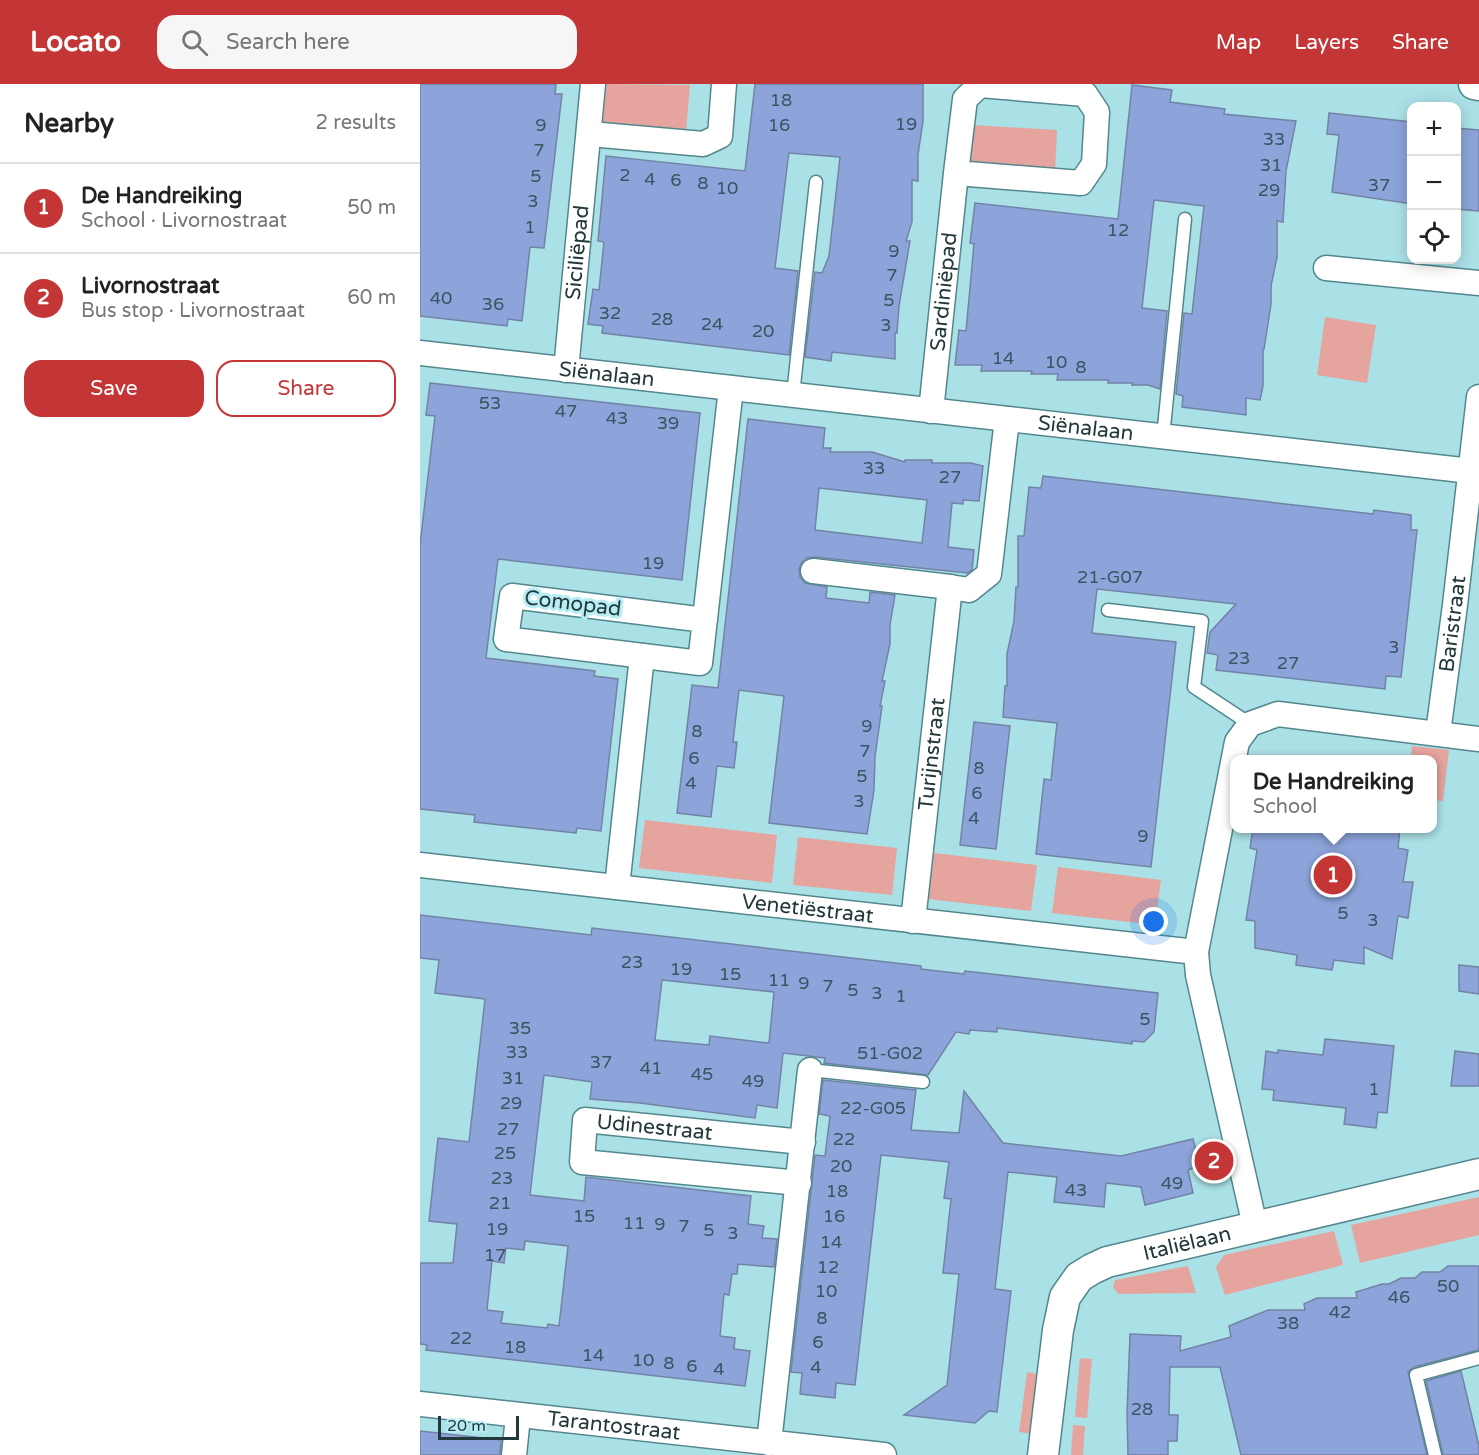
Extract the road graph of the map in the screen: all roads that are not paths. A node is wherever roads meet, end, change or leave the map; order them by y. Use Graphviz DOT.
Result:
graph roads {
  1 [pos="593,84"];
  2 [pos="724,84"];
  3 [pos="1474,84"];
  4 [pos="1479,85"];
  5 [pos="590,134"];
  6 [pos="956,173"];
  7 [pos="816,182"];
  8 [pos="1185,219"];
  9 [pos="1326,268"];
  10 [pos="1479,284"];
  11 [pos="420,353"];
  12 [pos="566,370"];
  13 [pos="731,388"];
  14 [pos="793,395"];
  15 [pos="1479,397"];
  16 [pos="931,411"];
  17 [pos="1007,419"];
  18 [pos="1163,437"];
  19 [pos="1471,471"];
  20 [pos="1473,516"];
  21 [pos="813,571"];
  22 [pos="950,587"];
  23 [pos="1108,610"];
  24 [pos="705,620"];
  25 [pos="642,656"];
  26 [pos="1250,724"];
  27 [pos="1438,733"];
  28 [pos="1479,739"];
  29 [pos="1234,755"];
  30 [pos="1230,778"];
  31 [pos="420,865"];
  32 [pos="617,887"];
  33 [pos="913,921"];
  34 [pos="1196,952"];
  35 [pos="810,1070"];
  36 [pos="923,1082"];
  37 [pos="803,1142"];
  38 [pos="1479,1174"];
  39 [pos="799,1183"];
  40 [pos="1256,1226"];
  41 [pos="1479,1358"];
  42 [pos="420,1404"];
  43 [pos="519,1416"];
  44 [pos="770,1443"];
  45 [pos="736,1447"];
  46 [pos="797,1451"];
  47 [pos="514,1455"];
  48 [pos="884,1455"];
  49 [pos="1043,1455"];
  50 [pos="1436,1455"];
  1 -- 5 [label="street, Siciliëpad"];
  2 -- 5 [label="street"];
  3 -- 4 [label="street"];
  5 -- 12 [label="street, Siciliëpad"];
  6 -- 6 [label="street, Sardiniëpad"];
  6 -- 16 [label="street, Sardiniëpad"];
  7 -- 14 [label="lane"];
  8 -- 18 [label="lane, Siënalaan"];
  9 -- 10 [label="street"];
  11 -- 12 [label="street, Siënalaan"];
  12 -- 13 [label="street, Siënalaan"];
  13 -- 14 [label="street, Siënalaan"];
  13 -- 24 [label="street, Comopad"];
  14 -- 16 [label="street, Siënalaan"];
  15 -- 19 [label="street, Baristraat"];
  16 -- 17 [label="street, Siënalaan"];
  17 -- 18 [label="street, Siënalaan"];
  17 -- 22 [label="street"];
  18 -- 19 [label="street, Siënalaan"];
  19 -- 20 [label="street, Baristraat"];
  20 -- 27 [label="street, Baristraat"];
  21 -- 22 [label="street"];
  22 -- 33 [label="street, Turijnstraat"];
  23 -- 26 [label="lane"];
  24 -- 25 [label="street, Comopad"];
  24 -- 25 [label="street, Comopad"];
  25 -- 32 [label="street"];
  26 -- 27 [label="street"];
  26 -- 29 [label="street"];
  27 -- 28 [label="street"];
  30 -- 34 [label="street"];
  31 -- 32 [label="street, Venetiëstraat"];
  32 -- 33 [label="street, Venetiëstraat"];
  33 -- 34 [label="street, Venetiëstraat"];
  34 -- 40 [label="street"];
  35 -- 36 [label="lane"];
  35 -- 37 [label="street"];
  37 -- 39 [label="street"];
  37 -- 39 [label="street, Udinestraat"];
  38 -- 40 [label="street, Italiëlaan"];
  39 -- 44 [label="street"];
  40 -- 49 [label="street, Italiëlaan"];
  41 -- 50 [label="lane"];
  42 -- 43 [label="street, Tarantostraat"];
  43 -- 45 [label="street, Tarantostraat"];
  43 -- 47 [label="street"];
  44 -- 45 [label="street, Tarantostraat"];
  44 -- 46 [label="street, Tarantostraat"];
  46 -- 48 [label="street, Tarantostraat"];
}
